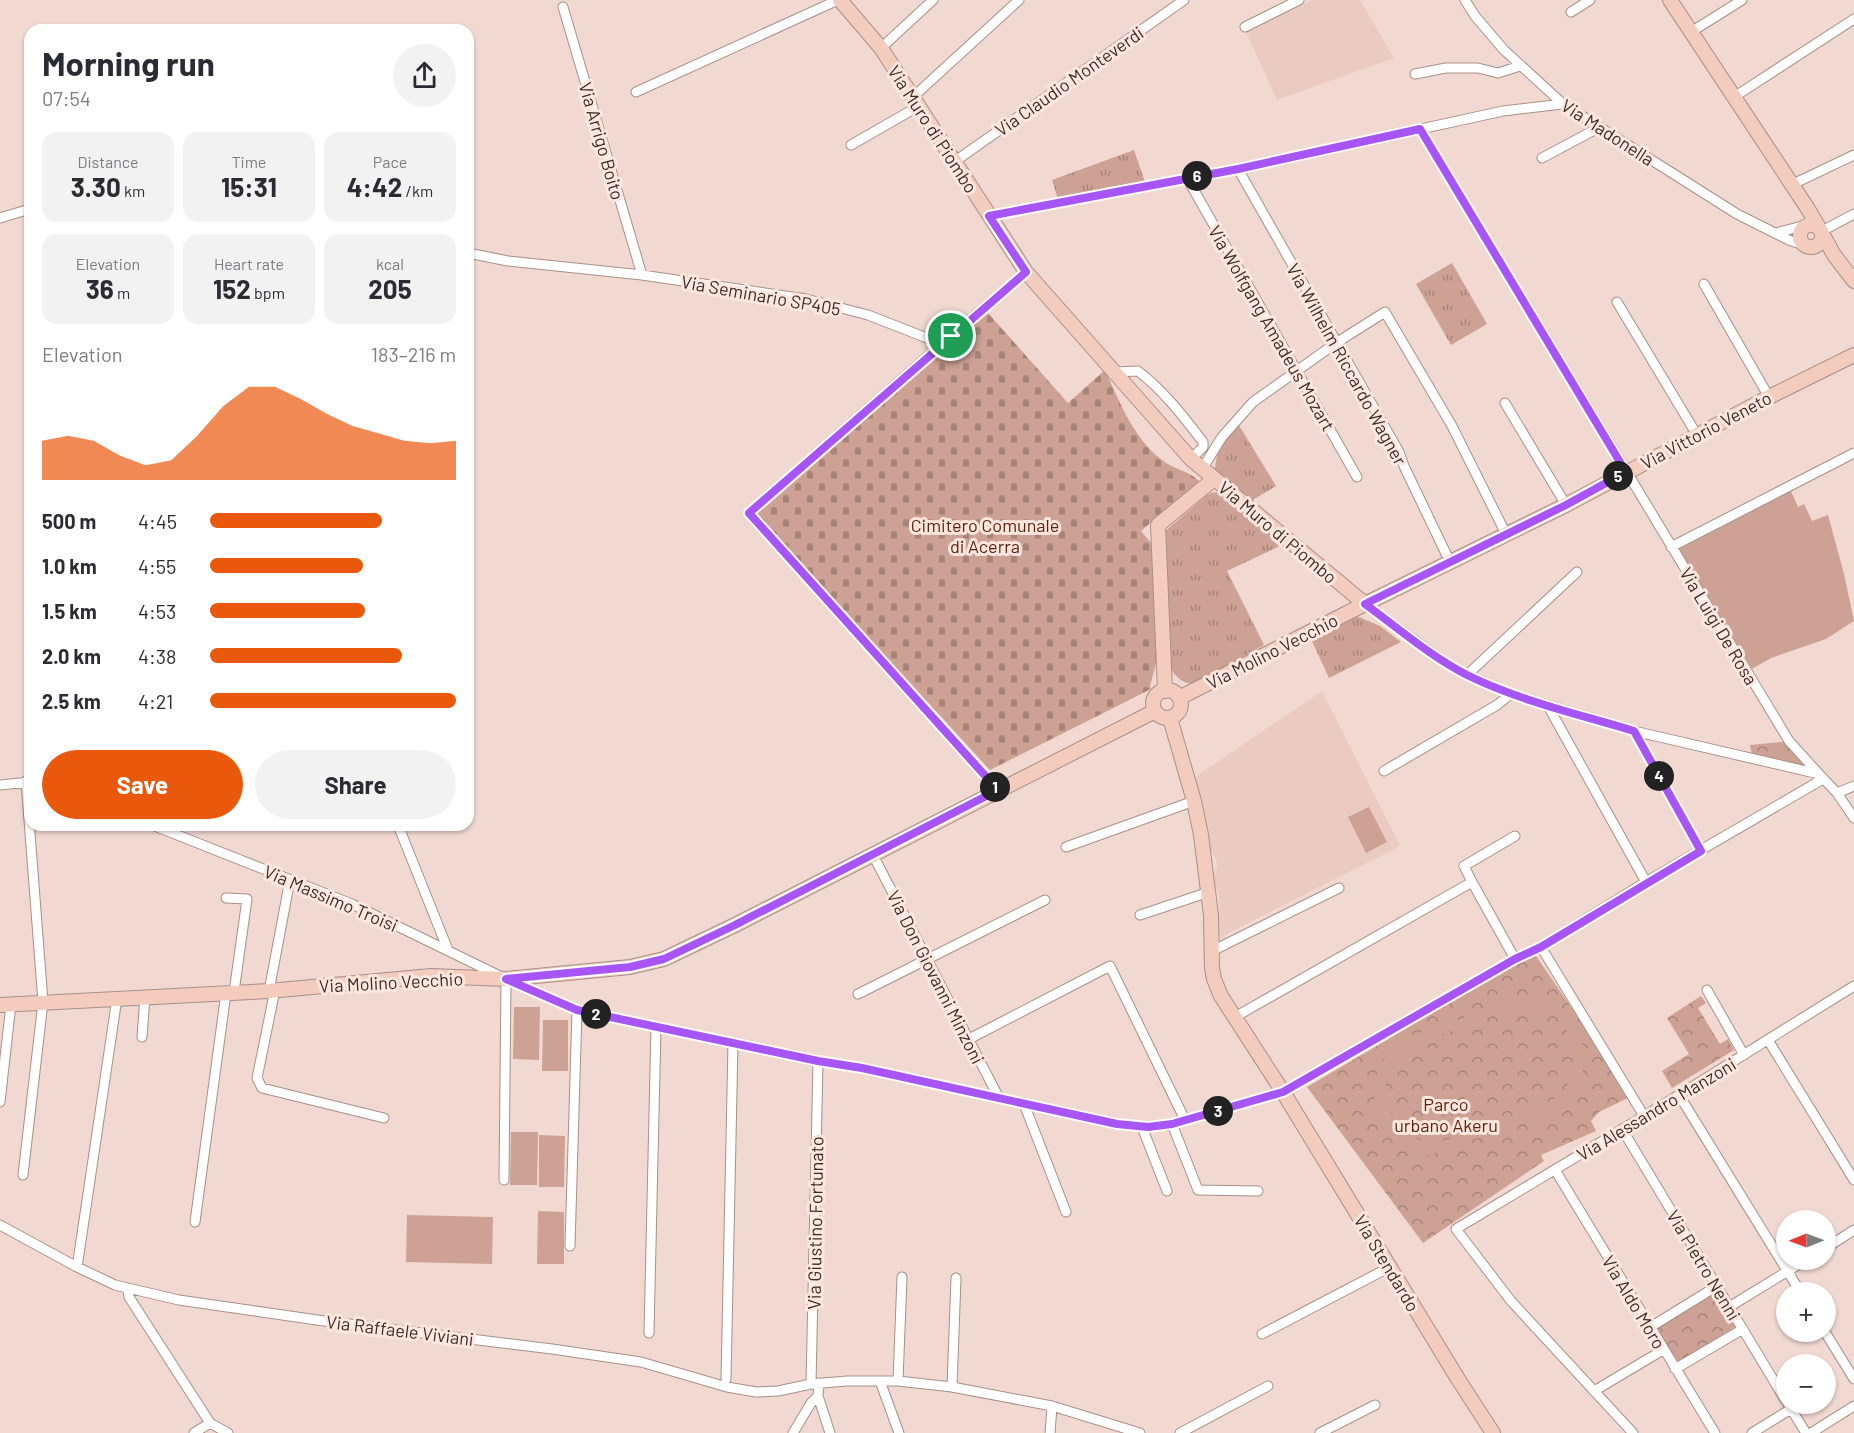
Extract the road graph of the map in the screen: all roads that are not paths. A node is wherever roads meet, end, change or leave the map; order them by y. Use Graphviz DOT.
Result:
graph roads {
  1 [pos="839,0"];
  2 [pos="933,0"];
  3 [pos="1019,0"];
  4 [pos="1184,0"];
  5 [pos="1299,0"];
  6 [pos="1465,0"];
  7 [pos="1590,0"];
  8 [pos="1670,0"];
  9 [pos="1742,0"];
  10 [pos="563,7"];
  11 [pos="1571,12"];
  12 [pos="1854,19"];
  13 [pos="1245,27"];
  14 [pos="1691,32"];
  15 [pos="881,48"];
  16 [pos="1520,66"];
  17 [pos="1414,74"];
  18 [pos="636,92"];
  19 [pos="1734,97"];
  20 [pos="916,102"];
  21 [pos="1563,104"];
  22 [pos="1600,127"];
  23 [pos="1420,129"];
  24 [pos="851,145"];
  25 [pos="1854,155"];
  26 [pos="1542,158"];
  27 [pos="954,162"];
  28 [pos="1238,169"];
  29 [pos="1187,178"];
  30 [pos="1794,190"];
  31 [pos="24,211"];
  32 [pos="1854,214"];
  33 [pos="989,216"];
  34 [pos="0,218"];
  35 [pos="1776,233"];
  36 [pos="1810,234"];
  37 [pos="474,254"];
  38 [pos="1026,272"];
  39 [pos="642,275"];
  40 [pos="1854,281"];
  41 [pos="1704,284"];
  42 [pos="1617,303"];
  43 [pos="951,336"];
  44 [pos="1336,343"];
  45 [pos="1854,355"];
  46 [pos="1115,372"];
  47 [pos="1296,372"];
  48 [pos="1769,397"];
  49 [pos="1505,403"];
  50 [pos="1697,435"];
  51 [pos="1854,453"];
  52 [pos="1191,459"];
  53 [pos="1202,469"];
  54 [pos="1626,472"];
  55 [pos="1357,477"];
  56 [pos="1214,479"];
  57 [pos="1566,505"];
  58 [pos="1506,534"];
  59 [pos="1671,547"];
  60 [pos="1450,562"];
  61 [pos="1577,572"];
  62 [pos="1365,604"];
  63 [pos="1467,675"];
  64 [pos="1165,691"];
  65 [pos="1511,694"];
  66 [pos="1179,698"];
  67 [pos="1548,706"];
  68 [pos="1155,711"];
  69 [pos="1170,718"];
  70 [pos="1634,731"];
  71 [pos="1384,771"];
  72 [pos="1821,776"];
  73 [pos="24,782"];
  74 [pos="0,785"];
  75 [pos="1854,786"];
  76 [pos="998,790"];
  77 [pos="1837,793"];
  78 [pos="1194,801"];
  79 [pos="1854,818"];
  80 [pos="31,831"];
  81 [pos="173,831"];
  82 [pos="400,831"];
  83 [pos="1515,836"];
  84 [pos="1066,847"];
  85 [pos="1701,851"];
  86 [pos="873,855"];
  87 [pos="1472,882"];
  88 [pos="1646,882"];
  89 [pos="290,885"];
  90 [pos="1339,888"];
  91 [pos="1209,892"];
  92 [pos="226,898"];
  93 [pos="1045,900"];
  94 [pos="1140,915"];
  95 [pos="1541,947"];
  96 [pos="448,950"];
  97 [pos="1212,951"];
  98 [pos="927,958"];
  99 [pos="1515,959"];
  100 [pos="506,979"];
  101 [pos="1854,986"];
  102 [pos="272,990"];
  103 [pos="1707,990"];
  104 [pos="230,993"];
  105 [pos="858,994"];
  106 [pos="145,997"];
  107 [pos="117,998"];
  108 [pos="43,1002"];
  109 [pos="6,1005"];
  110 [pos="577,1010"];
  111 [pos="1235,1017"];
  112 [pos="656,1027"];
  113 [pos="142,1036"];
  114 [pos="969,1039"];
  115 [pos="1768,1040"];
  116 [pos="733,1043"];
  117 [pos="1744,1055"];
  118 [pos="818,1061"];
  119 [pos="1283,1092"];
  120 [pos="1678,1095"];
  121 [pos="999,1098"];
  122 [pos="0,1102"];
  123 [pos="1024,1104"];
  124 [pos="1644,1116"];
  125 [pos="384,1118"];
  126 [pos="1185,1120"];
  127 [pos="1172,1124"];
  128 [pos="1142,1127"];
  129 [pos="1622,1129"];
  130 [pos="1554,1170"];
  131 [pos="23,1175"];
  132 [pos="504,1180"];
  133 [pos="1854,1180"];
  134 [pos="1167,1191"];
  135 [pos="1258,1191"];
  136 [pos="1066,1212"];
  137 [pos="195,1222"];
  138 [pos="0,1225"];
  139 [pos="1854,1230"];
  140 [pos="1836,1242"];
  141 [pos="570,1246"];
  142 [pos="78,1261"];
  143 [pos="1390,1267"];
  144 [pos="1788,1271"];
  145 [pos="902,1278"];
  146 [pos="956,1278"];
  147 [pos="1794,1282"];
  148 [pos="1717,1286"];
  149 [pos="128,1289"];
  150 [pos="1729,1307"];
  151 [pos="1649,1328"];
  152 [pos="1743,1329"];
  153 [pos="648,1333"];
  154 [pos="1262,1334"];
  155 [pos="1831,1342"];
  156 [pos="1663,1350"];
  157 [pos="1675,1369"];
  158 [pos="726,1379"];
  159 [pos="1854,1379"];
  160 [pos="880,1381"];
  161 [pos="898,1381"];
  162 [pos="815,1384"];
  163 [pos="1776,1384"];
  164 [pos="1268,1386"];
  165 [pos="952,1387"];
  166 [pos="1594,1391"];
  167 [pos="819,1396"];
  168 [pos="1375,1405"];
  169 [pos="1052,1406"];
  170 [pos="1854,1407"];
  171 [pos="1777,1414"];
  172 [pos="1794,1414"];
  173 [pos="203,1429"];
  174 [pos="228,1433"];
  175 [pos="793,1433"];
  176 [pos="830,1433"];
  177 [pos="899,1433"];
  178 [pos="1050,1433"];
  179 [pos="1140,1433"];
  180 [pos="1180,1433"];
  181 [pos="1320,1433"];
  182 [pos="1493,1433"];
  183 [pos="1633,1433"];
  184 [pos="1714,1433"];
  185 [pos="1752,1433"];
  186 [pos="1806,1433"];
  187 [pos="1811,1433"];
  1 -- 15 [label="street, Via Muro di Piombo"];
  1 -- 18 [label="street"];
  2 -- 15 [label="street"];
  3 -- 20 [label="street"];
  4 -- 27 [label="street, Via Claudio Monteverdi"];
  5 -- 13 [label="street"];
  6 -- 16 [label="street, Via Madonella"];
  7 -- 11 [label="street"];
  8 -- 14 [label="street"];
  9 -- 14 [label="street"];
  10 -- 39 [label="street, Via Arrigo Boito"];
  12 -- 19 [label="street"];
  14 -- 19 [label="street"];
  15 -- 20 [label="street, Via Muro di Piombo"];
  16 -- 17 [label="street"];
  16 -- 21 [label="street, Via Madonella"];
  19 -- 30 [label="street"];
  20 -- 24 [label="street"];
  20 -- 27 [label="street, Via Muro di Piombo"];
  21 -- 22 [label="street, Via Madonella"];
  21 -- 23 [label="street"];
  22 -- 26 [label="street"];
  22 -- 35 [label="street, Via Madonella"];
  23 -- 28 [label="street"];
  23 -- 54 [label="street, Via Luigi De Rosa"];
  25 -- 30 [label="street"];
  27 -- 33 [label="street, Via Muro di Piombo"];
  28 -- 29 [label="street"];
  28 -- 44 [label="street, Via Wilhelm Riccardo Wagner"];
  29 -- 33 [label="street"];
  29 -- 47 [label="street, Via Wolfgang Amadeus Mozart"];
  30 -- 36 [label="street"];
  31 -- 34 [label="street"];
  32 -- 36 [label="street"];
  33 -- 38 [label="street, Via Muro di Piombo"];
  35 -- 36 [label="street, Via Madonella"];
  35 -- 36 [label="street"];
  36 -- 40 [label="street"];
  37 -- 39 [label="street, Via Seminario SP405"];
  38 -- 43 [label="street"];
  38 -- 46 [label="street, Via Muro di Piombo"];
  39 -- 43 [label="street, Via Seminario SP405"];
  41 -- 48 [label="street"];
  42 -- 50 [label="street"];
  43 -- 76 [label="street"];
  44 -- 47 [label="street"];
  44 -- 58 [label="street"];
  44 -- 60 [label="street, Via Wilhelm Riccardo Wagner"];
  45 -- 48 [label="street, Via Vittorio Veneto"];
  46 -- 52 [label="street, Via Muro di Piombo"];
  46 -- 52 [label="street"];
  47 -- 53 [label="street"];
  47 -- 55 [label="street, Via Wolfgang Amadeus Mozart"];
  48 -- 50 [label="street, Via Vittorio Veneto"];
  49 -- 57 [label="street"];
  50 -- 54 [label="street, Via Vittorio Veneto"];
  51 -- 59 [label="street"];
  52 -- 53 [label="street, Via Muro di Piombo"];
  53 -- 56 [label="street, Via Muro di Piombo"];
  54 -- 57 [label="street, Via Vittorio Veneto"];
  54 -- 59 [label="street, Via Luigi De Rosa"];
  56 -- 62 [label="street, Via Muro di Piombo"];
  56 -- 64 [label="street"];
  57 -- 58 [label="street, Via Vittorio Veneto"];
  58 -- 60 [label="street, Via Vittorio Veneto"];
  59 -- 72 [label="street, Via Luigi De Rosa"];
  60 -- 62 [label="street, Via Vittorio Veneto"];
  61 -- 63 [label="street"];
  62 -- 63 [label="street"];
  62 -- 66 [label="street, Via Molino Vecchio"];
  63 -- 65 [label="street"];
  64 -- 66 [label="street"];
  64 -- 68 [label="street"];
  65 -- 67 [label="street"];
  65 -- 71 [label="street"];
  66 -- 69 [label="street"];
  67 -- 70 [label="street"];
  67 -- 88 [label="street"];
  68 -- 69 [label="street"];
  68 -- 76 [label="street, Via Molino Vecchio"];
  69 -- 78 [label="street, Via Stendardo"];
  70 -- 72 [label="street"];
  70 -- 85 [label="street"];
  72 -- 77 [label="street, Via Luigi De Rosa"];
  72 -- 85 [label="street, Via Massimo Troisi"];
  73 -- 74 [label="street"];
  75 -- 77 [label="street"];
  76 -- 86 [label="street, Via Molino Vecchio"];
  77 -- 79 [label="street, Via Luigi De Rosa"];
  78 -- 84 [label="street"];
  78 -- 91 [label="street, Via Stendardo"];
  80 -- 108 [label="street"];
  81 -- 96 [label="street, Via Massimo Troisi"];
  82 -- 96 [label="street"];
  83 -- 87 [label="street"];
  85 -- 88 [label="street, Via Massimo Troisi"];
  86 -- 98 [label="street, Via Don Giovanni Minzoni"];
  86 -- 100 [label="street, Via Molino Vecchio"];
  87 -- 99 [label="street"];
  87 -- 111 [label="street"];
  88 -- 95 [label="street, Via Massimo Troisi"];
  89 -- 102 [label="street"];
  90 -- 97 [label="street"];
  91 -- 94 [label="street"];
  91 -- 97 [label="street, Via Stendardo"];
  92 -- 104 [label="street"];
  93 -- 98 [label="street"];
  95 -- 99 [label="street, Via Massimo Troisi"];
  95 -- 124 [label="street"];
  96 -- 100 [label="street, Via Massimo Troisi"];
  97 -- 111 [label="street, Via Stendardo"];
  98 -- 105 [label="street"];
  98 -- 114 [label="street, Via Don Giovanni Minzoni"];
  99 -- 119 [label="street, Via Massimo Troisi"];
  100 -- 102 [label="street, Via Molino Vecchio"];
  100 -- 110 [label="street, Via Massimo Troisi"];
  100 -- 132 [label="street"];
  101 -- 115 [label="street, Via Alessandro Manzoni"];
  102 -- 104 [label="street, Via Molino Vecchio"];
  102 -- 125 [label="street"];
  103 -- 117 [label="street"];
  104 -- 106 [label="street, Via Molino Vecchio"];
  104 -- 137 [label="street"];
  106 -- 107 [label="street, Via Molino Vecchio"];
  106 -- 113 [label="street"];
  107 -- 108 [label="street, Via Molino Vecchio"];
  107 -- 142 [label="street"];
  108 -- 109 [label="street, Via Molino Vecchio"];
  108 -- 131 [label="street"];
  109 -- 122 [label="street"];
  110 -- 112 [label="street, Via Massimo Troisi"];
  110 -- 141 [label="street"];
  111 -- 119 [label="street, Via Stendardo"];
  112 -- 116 [label="street, Via Massimo Troisi"];
  112 -- 153 [label="street"];
  114 -- 121 [label="street, Via Don Giovanni Minzoni"];
  114 -- 126 [label="street"];
  115 -- 117 [label="street, Via Alessandro Manzoni"];
  115 -- 133 [label="street"];
  116 -- 118 [label="street, Via Massimo Troisi"];
  116 -- 158 [label="street"];
  117 -- 120 [label="street, Via Alessandro Manzoni"];
  118 -- 121 [label="street, Via Massimo Troisi"];
  118 -- 162 [label="street, Via Giustino Fortunato"];
  119 -- 126 [label="street, Via Massimo Troisi"];
  119 -- 143 [label="street, Via Stendardo"];
  120 -- 124 [label="street, Via Alessandro Manzoni"];
  120 -- 144 [label="street"];
  121 -- 123 [label="street, Via Massimo Troisi"];
  123 -- 128 [label="street, Via Massimo Troisi"];
  123 -- 136 [label="street"];
  124 -- 129 [label="street, Via Alessandro Manzoni"];
  126 -- 127 [label="street, Via Massimo Troisi"];
  127 -- 128 [label="street, Via Massimo Troisi"];
  127 -- 135 [label="street"];
  128 -- 134 [label="street"];
  129 -- 130 [label="street, Via Alessandro Manzoni"];
  129 -- 148 [label="street, Via Pietro Nenni"];
  130 -- 151 [label="street, Via Aldo Moro"];
  130 -- 166 [label="street, Via Alessandro Manzoni"];
  138 -- 149 [label="street, Via Raffaele Viviani"];
  139 -- 140 [label="street"];
  143 -- 154 [label="street"];
  143 -- 182 [label="street, Via Stendardo"];
  144 -- 147 [label="street"];
  144 -- 150 [label="street"];
  145 -- 161 [label="street"];
  146 -- 165 [label="street"];
  148 -- 150 [label="street, Via Pietro Nenni"];
  148 -- 151 [label="street"];
  149 -- 162 [label="street, Via Raffaele Viviani"];
  149 -- 173 [label="street"];
  150 -- 152 [label="street, Via Pietro Nenni"];
  151 -- 156 [label="street, Via Aldo Moro"];
  152 -- 157 [label="street"];
  152 -- 163 [label="street, Via Pietro Nenni"];
  155 -- 159 [label="street"];
  156 -- 157 [label="street, Via Aldo Moro"];
  156 -- 166 [label="street"];
  157 -- 184 [label="street, Via Aldo Moro"];
  160 -- 161 [label="street, Via Raffaele Viviani"];
  160 -- 162 [label="street, Via Raffaele Viviani"];
  160 -- 177 [label="street"];
  161 -- 165 [label="street, Via Raffaele Viviani"];
  162 -- 167 [label="street, Via Giustino Fortunato"];
  164 -- 180 [label="street"];
  165 -- 169 [label="street, Via Raffaele Viviani"];
  166 -- 183 [label="street"];
  167 -- 175 [label="street"];
  167 -- 176 [label="street, Via Giustino Fortunato"];
  168 -- 181 [label="street"];
  169 -- 178 [label="street"];
  169 -- 179 [label="street, Via Raffaele Viviani"];
  170 -- 187 [label="street"];
  171 -- 185 [label="street"];
  172 -- 186 [label="street, Via Pietro Nenni"];
  173 -- 174 [label="street"];
}
